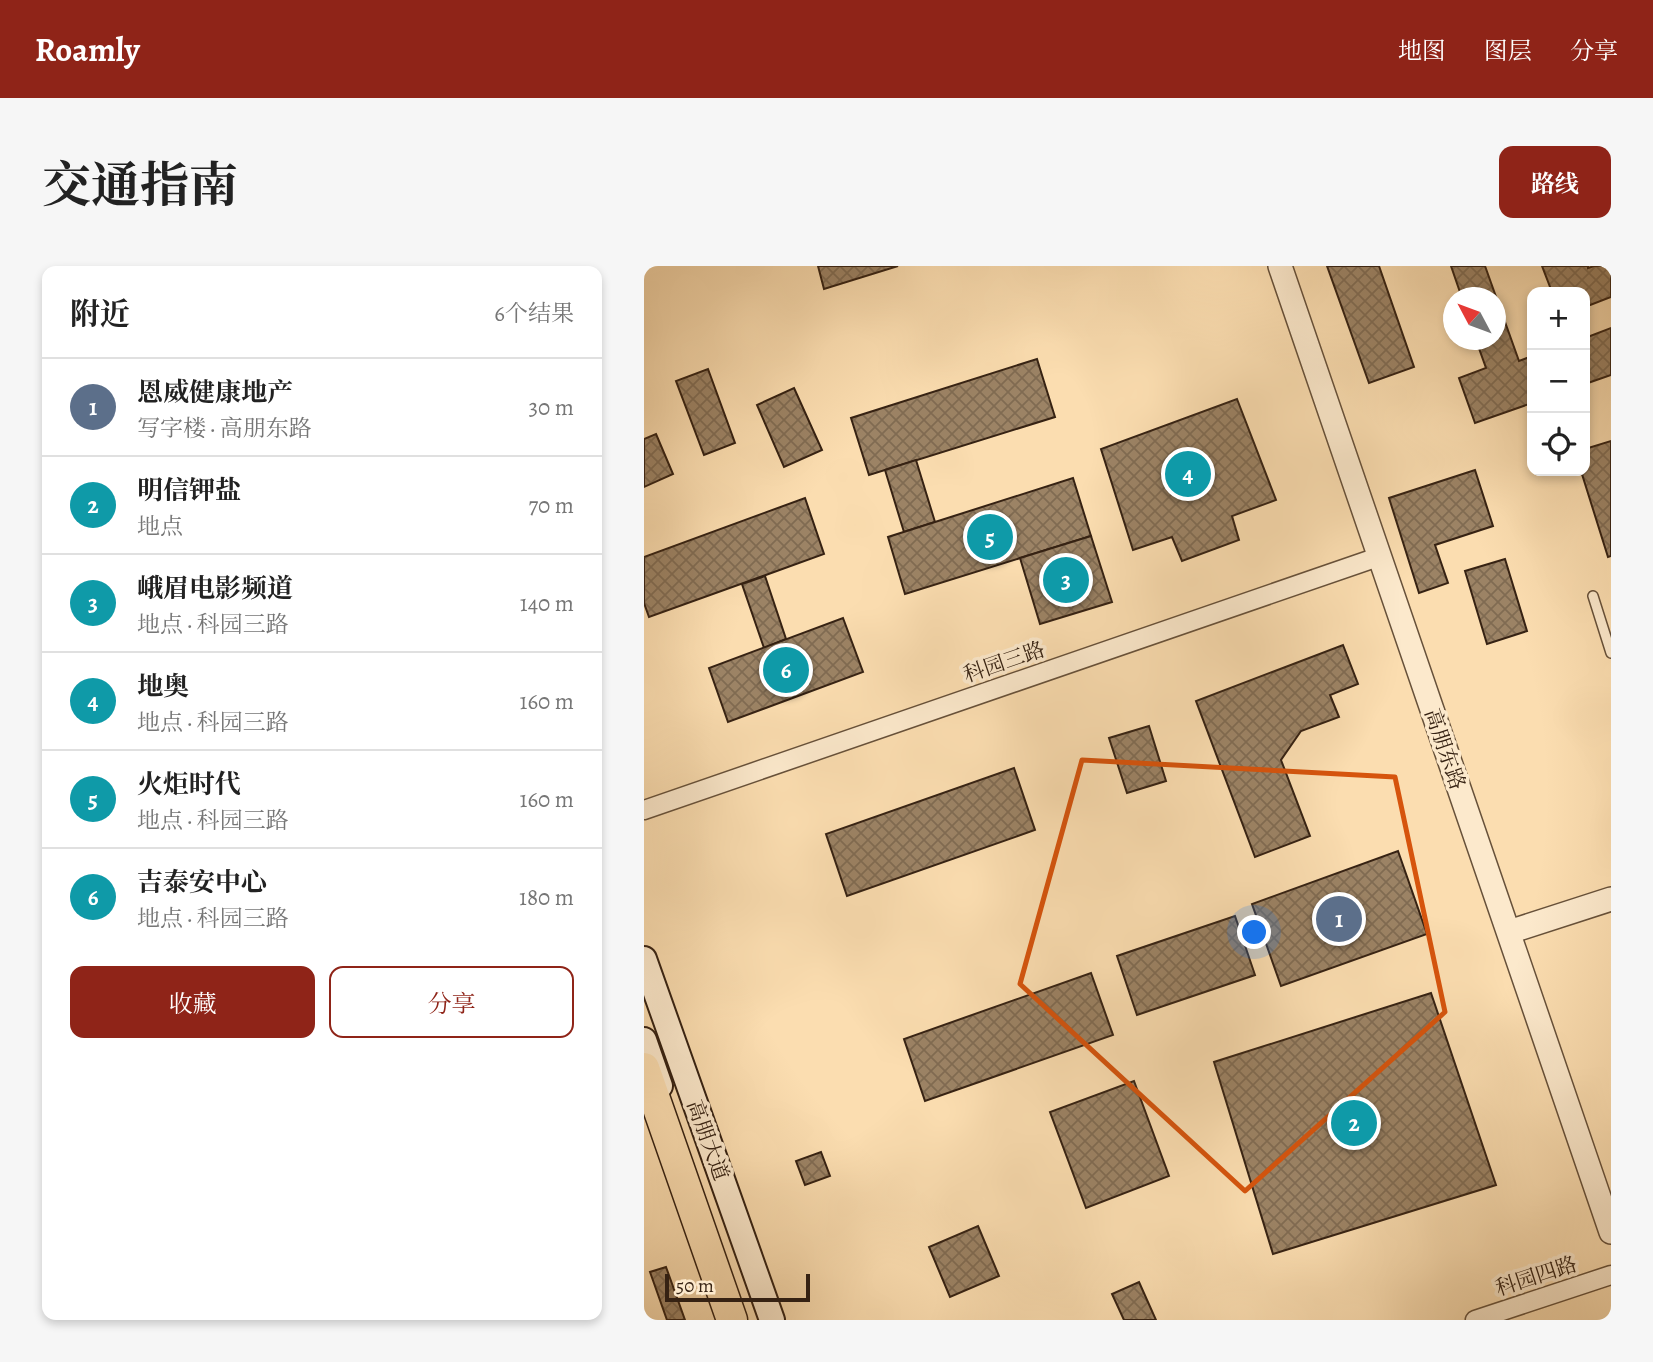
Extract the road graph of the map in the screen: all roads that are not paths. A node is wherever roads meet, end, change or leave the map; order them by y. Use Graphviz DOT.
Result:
graph roads {
  1 [pos="1280,266"];
  2 [pos="1378,557"];
  3 [pos="1594,596"];
  4 [pos="1611,653"];
  5 [pos="644,810"];
  6 [pos="1611,899"];
  7 [pos="1509,932"];
  8 [pos="644,959"];
  9 [pos="653,1041"];
  10 [pos="644,1068"];
  11 [pos="1611,1232"];
  12 [pos="1611,1275"];
  13 [pos="732,1320"];
  14 [pos="742,1320"];
  15 [pos="765,1320"];
  16 [pos="772,1320"];
  17 [pos="1475,1320"];
  1 -- 2 [label="street, 高朋东路"];
  2 -- 5 [label="street, 科园三路"];
  2 -- 7 [label="street, 高朋东路"];
  3 -- 4 [label="lane"];
  6 -- 7 [label="street"];
  7 -- 11 [label="street, 高朋东路"];
  8 -- 16 [label="main road, 高朋大道"];
  9 -- 14 [label="main road, 高朋大道"];
  9 -- 15 [label="lane"];
  10 -- 13 [label="highway"];
  12 -- 17 [label="street, 科园四路"];
}
